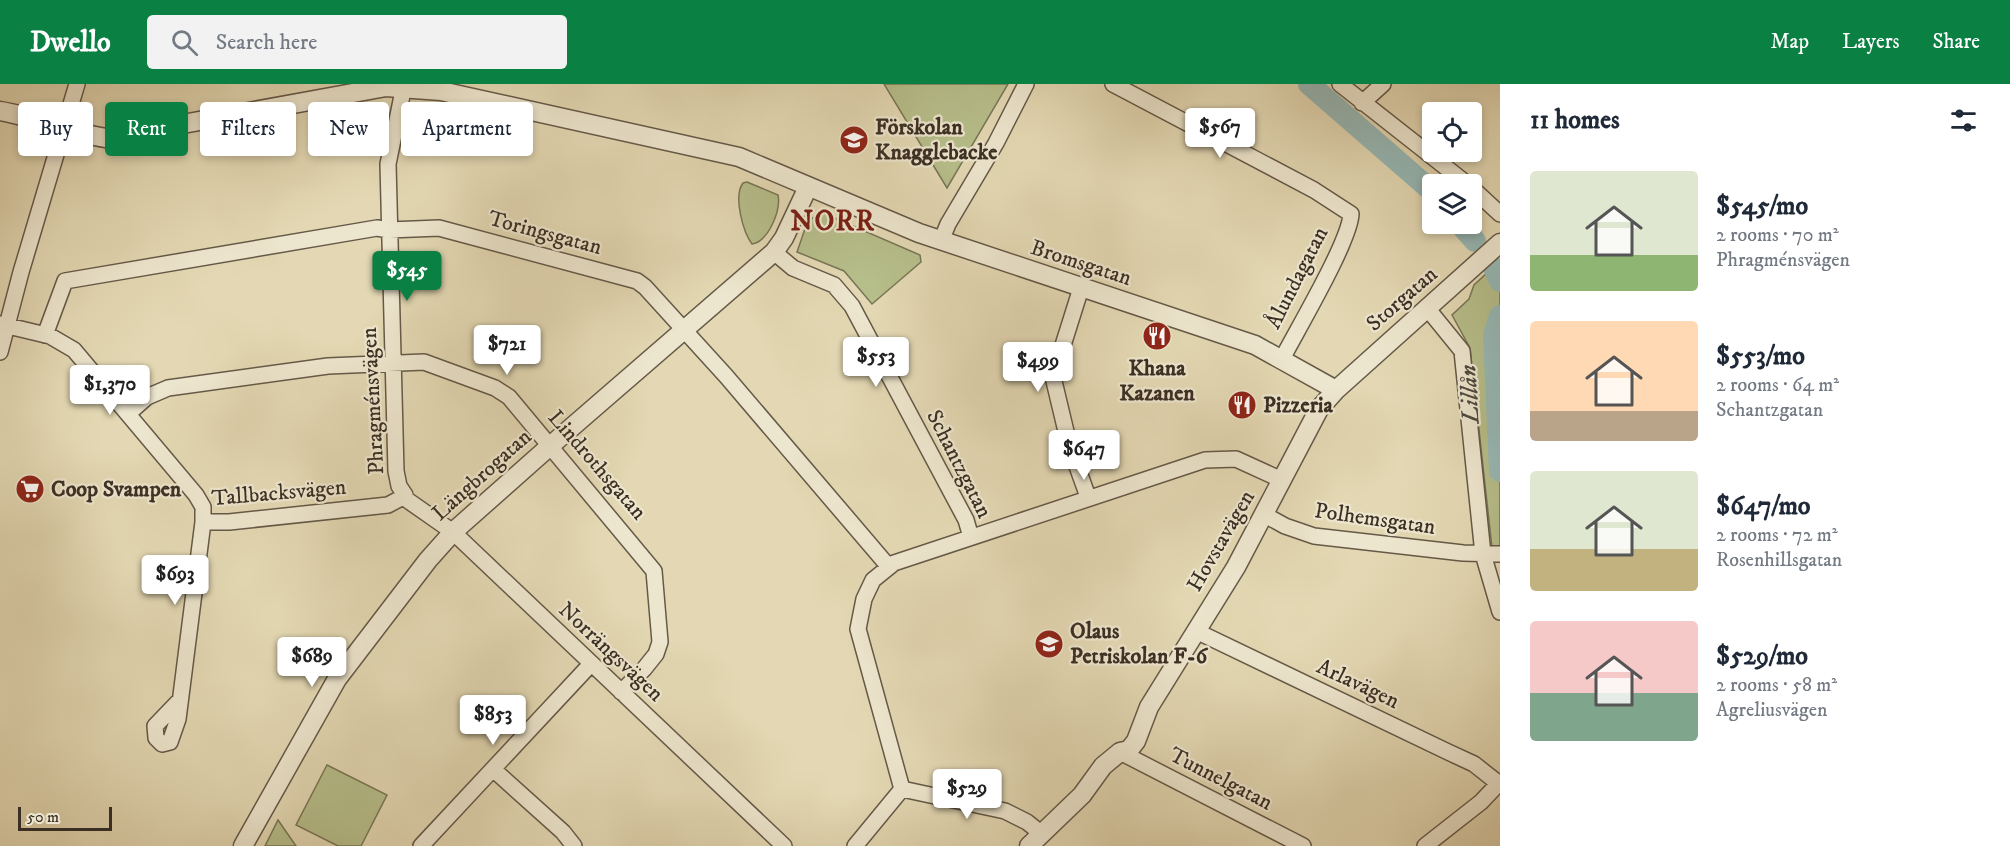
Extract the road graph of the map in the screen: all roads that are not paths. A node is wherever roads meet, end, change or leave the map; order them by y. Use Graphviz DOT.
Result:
graph roads {
  1 [pos="77,84"];
  2 [pos="1026,84"];
  3 [pos="1113,84"];
  4 [pos="1340,84"];
  5 [pos="1383,84"];
  6 [pos="414,86"];
  7 [pos="71,102"];
  8 [pos="1362,103"];
  9 [pos="0,111"];
  10 [pos="18,114"];
  11 [pos="93,135"];
  12 [pos="55,156"];
  13 [pos="1454,174"];
  14 [pos="808,187"];
  15 [pos="1482,197"];
  16 [pos="1500,214"];
  17 [pos="389,230"];
  18 [pos="942,241"];
  19 [pos="1500,243"];
  20 [pos="774,252"];
  21 [pos="1081,288"];
  22 [pos="1427,308"];
  23 [pos="4,326"];
  24 [pos="685,328"];
  25 [pos="45,335"];
  26 [pos="0,352"];
  27 [pos="1282,359"];
  28 [pos="392,362"];
  29 [pos="1336,390"];
  30 [pos="129,412"];
  31 [pos="550,446"];
  32 [pos="1282,480"];
  33 [pos="403,497"];
  34 [pos="1088,497"];
  35 [pos="1265,515"];
  36 [pos="203,522"];
  37 [pos="453,532"];
  38 [pos="971,537"];
  39 [pos="1492,554"];
  40 [pos="889,567"];
  41 [pos="1500,612"];
  42 [pos="1196,632"];
  43 [pos="590,664"];
  44 [pos="621,692"];
  45 [pos="180,700"];
  46 [pos="1120,752"];
  47 [pos="494,770"];
  48 [pos="1499,783"];
  49 [pos="902,789"];
  50 [pos="1036,840"];
  51 [pos="243,846"];
  52 [pos="420,846"];
  53 [pos="574,846"];
  54 [pos="784,846"];
  55 [pos="855,846"];
  56 [pos="1303,846"];
  57 [pos="1425,846"];
  1 -- 7 [label="street"];
  2 -- 18 [label="street"];
  3 -- 27 [label="street, Ålundagatan"];
  4 -- 8 [label="street"];
  5 -- 8 [label="street"];
  6 -- 11 [label="street, Bromsgatan"];
  6 -- 14 [label="street, Bromsgatan"];
  6 -- 17 [label="street, Phragménsvägen"];
  8 -- 13 [label="street"];
  9 -- 10 [label="street, Bromsgatan"];
  12 -- 23 [label="street"];
  14 -- 18 [label="street, Bromsgatan"];
  14 -- 20 [label="street, Längbrogatan"];
  15 -- 16 [label="street"];
  17 -- 24 [label="street, Toringsgatan"];
  17 -- 25 [label="street, Toringsgatan"];
  17 -- 28 [label="street, Phragménsvägen"];
  18 -- 21 [label="street, Bromsgatan"];
  19 -- 22 [label="street, Storgatan"];
  20 -- 24 [label="street, Längbrogatan"];
  20 -- 38 [label="street, Schantzgatan"];
  21 -- 27 [label="street, Bromsgatan"];
  21 -- 34 [label="street"];
  22 -- 29 [label="street, Storgatan"];
  22 -- 39 [label="street"];
  23 -- 25 [label="street, Tallbacksvägen"];
  23 -- 26 [label="street"];
  24 -- 31 [label="street, Längbrogatan"];
  24 -- 40 [label="street, Toringsgatan"];
  25 -- 30 [label="street, Tallbacksvägen"];
  27 -- 29 [label="street, Bromsgatan"];
  28 -- 30 [label="street, Lindrothsgatan"];
  28 -- 31 [label="street, Lindrothsgatan"];
  28 -- 33 [label="street, Phragménsvägen"];
  29 -- 32 [label="street, Hovstavägen"];
  30 -- 36 [label="street, Tallbacksvägen"];
  31 -- 37 [label="street, Längbrogatan"];
  31 -- 44 [label="street, Lindrothsgatan"];
  32 -- 34 [label="street"];
  32 -- 35 [label="street, Hovstavägen"];
  33 -- 36 [label="street, Tallbacksvägen"];
  33 -- 37 [label="street, Norrängsvägen"];
  34 -- 38 [label="street"];
  35 -- 39 [label="street, Polhemsgatan"];
  35 -- 42 [label="street, Hovstavägen"];
  36 -- 45 [label="street"];
  37 -- 43 [label="street, Norrängsvägen"];
  37 -- 51 [label="street, Längbrogatan"];
  38 -- 40 [label="street"];
  39 -- 41 [label="street"];
  40 -- 49 [label="street"];
  42 -- 46 [label="street, Hovstavägen"];
  42 -- 48 [label="street, Arlavägen"];
  43 -- 44 [label="street, Norrängsvägen"];
  43 -- 47 [label="street"];
  44 -- 54 [label="street, Norrängsvägen"];
  46 -- 50 [label="street, Hovstavägen"];
  46 -- 56 [label="street, Tunnelgatan"];
  47 -- 52 [label="street"];
  47 -- 53 [label="street"];
  48 -- 57 [label="street"];
  49 -- 50 [label="street"];
  49 -- 55 [label="street"];
}
